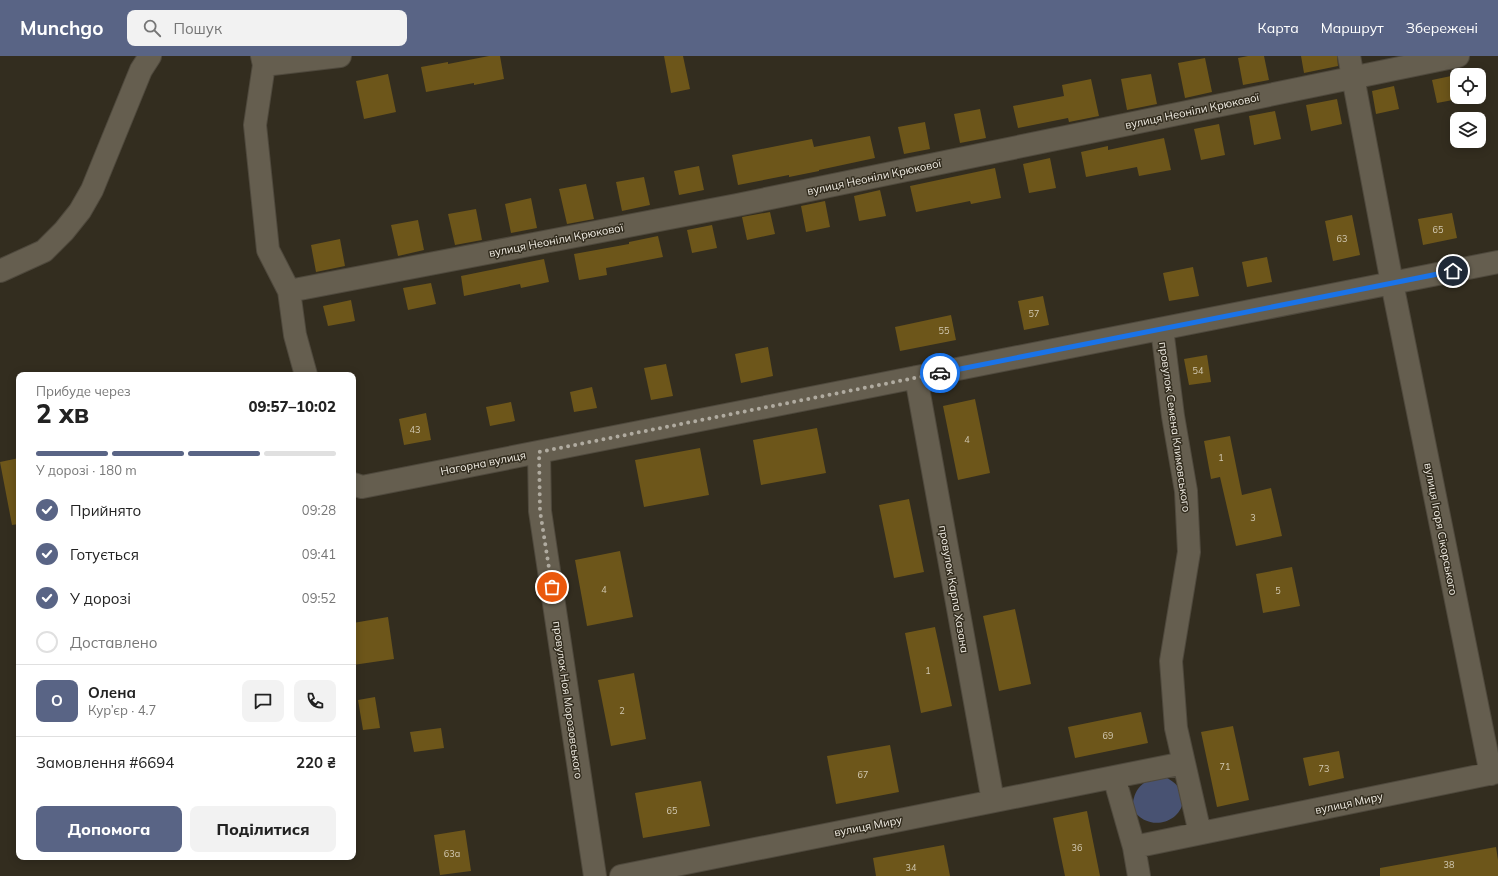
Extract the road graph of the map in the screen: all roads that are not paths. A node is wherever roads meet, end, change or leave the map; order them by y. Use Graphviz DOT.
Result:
graph roads {
  1 [pos="150,56"];
  2 [pos="340,56"];
  3 [pos="1349,56"];
  4 [pos="1458,56"];
  5 [pos="263,60"];
  6 [pos="1353,78"];
  7 [pos="1498,262"];
  8 [pos="0,271"];
  9 [pos="1392,283"];
  10 [pos="289,291"];
  11 [pos="1162,329"];
  12 [pos="305,372"];
  13 [pos="916,377"];
  14 [pos="539,452"];
  15 [pos="357,486"];
  16 [pos="1184,763"];
  17 [pos="1494,773"];
  18 [pos="1114,777"];
  19 [pos="993,801"];
  20 [pos="1200,833"];
  21 [pos="1134,847"];
  22 [pos="595,876"];
  23 [pos="621,876"];
  24 [pos="1139,876"];
  1 -- 8 [label="street"];
  2 -- 5 [label="street"];
  3 -- 6 [label="street, вулиця Ігоря Сікорського"];
  4 -- 6 [label="street, вулиця Неоніли Крюкової"];
  5 -- 10 [label="street"];
  6 -- 9 [label="street, вулиця Ігоря Сікорського"];
  6 -- 10 [label="street, вулиця Неоніли Крюкової"];
  7 -- 9 [label="street, Нагорна вулиця"];
  9 -- 11 [label="street, Нагорна вулиця"];
  9 -- 17 [label="street, вулиця Ігоря Сікорського"];
  10 -- 12 [label="street"];
  11 -- 13 [label="street, Нагорна вулиця"];
  11 -- 16 [label="street, провулок Семена Климовського"];
  13 -- 14 [label="street, Нагорна вулиця"];
  13 -- 19 [label="street, провулок Карпа Хазана"];
  14 -- 15 [label="street, Нагорна вулиця"];
  14 -- 22 [label="street, провулок Ноя Морозовського"];
  16 -- 18 [label="street, вулиця Миру"];
  16 -- 20 [label="street"];
  17 -- 20 [label="street, вулиця Миру"];
  18 -- 19 [label="street, вулиця Миру"];
  18 -- 21 [label="street"];
  19 -- 23 [label="street, вулиця Миру"];
  20 -- 21 [label="street, вулиця Миру"];
  21 -- 24 [label="street"];
}
